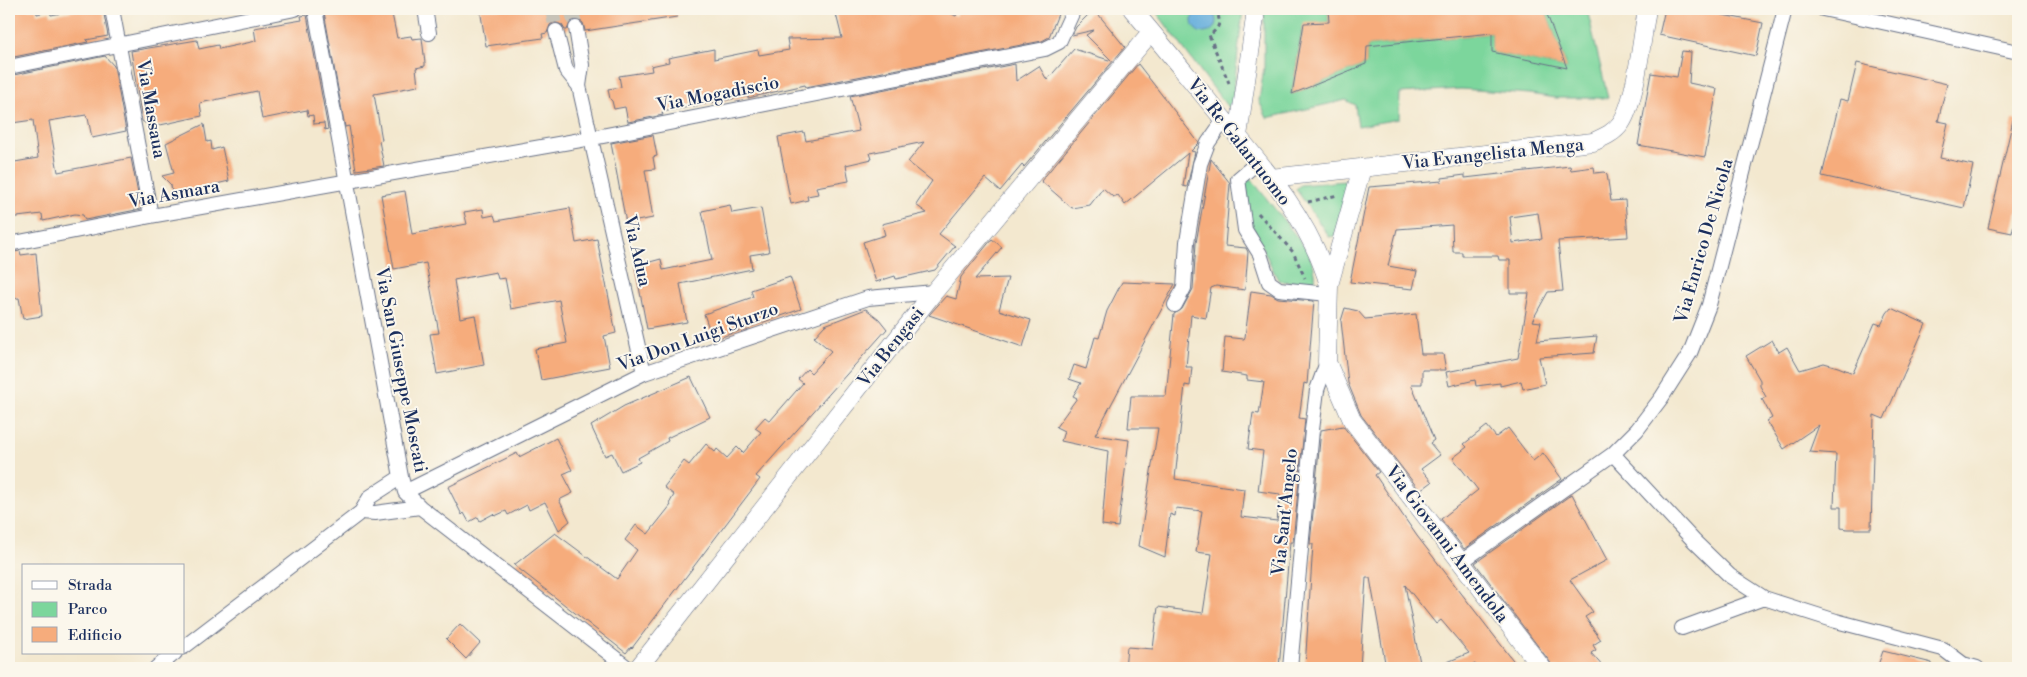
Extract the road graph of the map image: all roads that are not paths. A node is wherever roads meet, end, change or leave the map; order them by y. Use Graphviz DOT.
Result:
graph roads {
  1 [pos="112,9"];
  2 [pos="295,9"];
  3 [pos="316,9"];
  4 [pos="425,9"];
  5 [pos="1074,9"];
  6 [pos="1132,9"];
  7 [pos="1254,9"];
  8 [pos="1646,9"];
  9 [pos="1785,9"];
  10 [pos="1823,9"];
  11 [pos="247,14"];
  12 [pos="576,28"];
  13 [pos="556,31"];
  14 [pos="1151,32"];
  15 [pos="429,33"];
  16 [pos="120,46"];
  17 [pos="2018,52"];
  18 [pos="9,68"];
  19 [pos="579,86"];
  20 [pos="1224,120"];
  21 [pos="1238,136"];
  22 [pos="592,138"];
  23 [pos="1258,162"];
  24 [pos="1362,168"];
  25 [pos="1271,178"];
  26 [pos="347,182"];
  27 [pos="151,216"];
  28 [pos="9,244"];
  29 [pos="1323,290"];
  30 [pos="934,292"];
  31 [pos="1175,305"];
  32 [pos="1327,362"];
  33 [pos="644,373"];
  34 [pos="1613,454"];
  35 [pos="401,477"];
  36 [pos="405,492"];
  37 [pos="420,507"];
  38 [pos="360,512"];
  39 [pos="1461,562"];
  40 [pos="1764,598"];
  41 [pos="1682,628"];
  42 [pos="185,646"];
  43 [pos="174,654"];
  44 [pos="1966,667"];
  45 [pos="156,668"];
  46 [pos="628,668"];
  47 [pos="638,668"];
  48 [pos="1290,668"];
  49 [pos="1542,668"];
  1 -- 16 [label="street, Via Massaua"];
  2 -- 11 [label="street"];
  3 -- 26 [label="street, Via San Giuseppe Moscati"];
  4 -- 15 [label="street"];
  5 -- 22 [label="street, Via Mogadiscio"];
  6 -- 14 [label="street, Via Re Galantuomo"];
  7 -- 21 [label="street"];
  8 -- 24 [label="street, Via Evangelista Menga"];
  9 -- 34 [label="street, Via Enrico De Nicola"];
  10 -- 17 [label="street"];
  11 -- 16 [label="street"];
  12 -- 19 [label="street"];
  13 -- 19 [label="street"];
  14 -- 20 [label="street, Via Re Galantuomo"];
  14 -- 30 [label="street, Via Bengasi"];
  16 -- 18 [label="street"];
  16 -- 27 [label="street, Via Massaua"];
  19 -- 22 [label="street, Via Adua"];
  20 -- 21 [label="street, Via Re Galantuomo"];
  20 -- 31 [label="street"];
  21 -- 23 [label="street, Via Re Galantuomo"];
  22 -- 26 [label="street, Via Mogadiscio"];
  22 -- 33 [label="street, Via Adua"];
  23 -- 25 [label="street, Via Re Galantuomo"];
  23 -- 29 [label="street"];
  24 -- 25 [label="street, Via Evangelista Menga"];
  24 -- 29 [label="street"];
  25 -- 29 [label="street, Via Re Galantuomo"];
  26 -- 27 [label="street, Via Asmara"];
  26 -- 35 [label="street, Via San Giuseppe Moscati"];
  27 -- 28 [label="street, Via Asmara"];
  29 -- 32 [label="street"];
  30 -- 33 [label="street, Via Don Luigi Sturzo"];
  30 -- 47 [label="street, Via Bengasi"];
  32 -- 39 [label="street, Via Giovanni Amendola"];
  32 -- 48 [label="street, Via Sant'Angelo"];
  33 -- 36 [label="street, Via Don Luigi Sturzo"];
  34 -- 39 [label="street, Via Enrico De Nicola"];
  34 -- 40 [label="street"];
  35 -- 36 [label="street, Via San Giuseppe Moscati"];
  35 -- 38 [label="street"];
  36 -- 37 [label="street, Via San Giuseppe Moscati"];
  37 -- 38 [label="street"];
  37 -- 46 [label="street, Via San Giuseppe Moscati"];
  38 -- 42 [label="street"];
  39 -- 49 [label="street, Via Giovanni Amendola"];
  40 -- 41 [label="street"];
  40 -- 44 [label="street"];
  43 -- 45 [label="street"];
}
